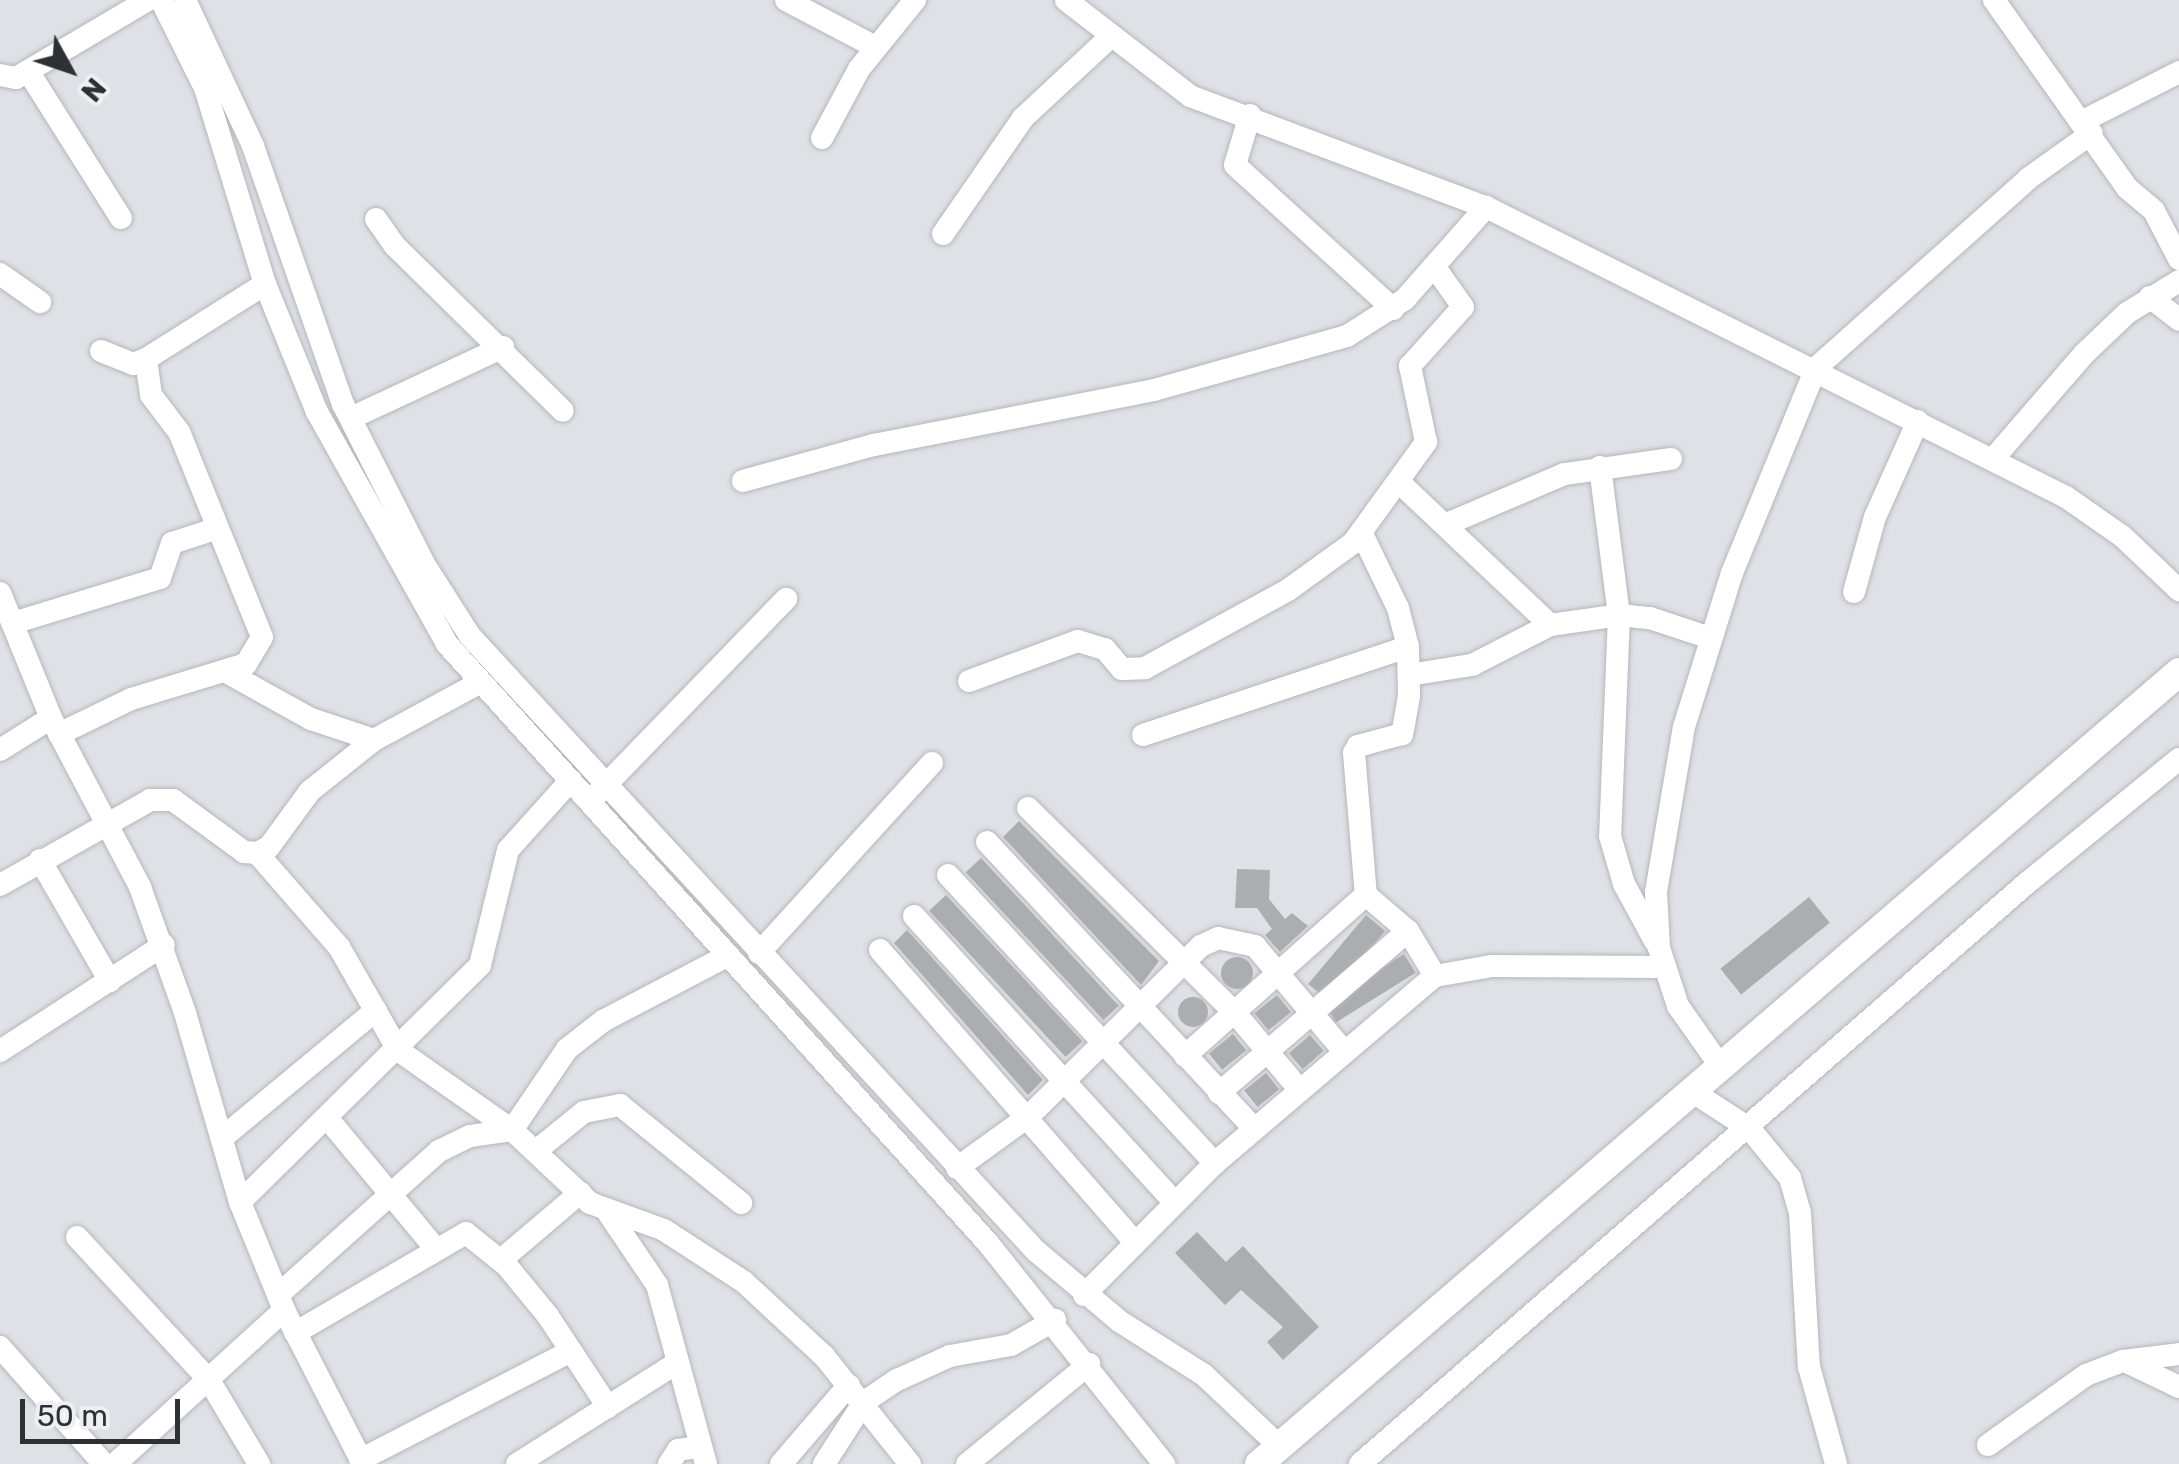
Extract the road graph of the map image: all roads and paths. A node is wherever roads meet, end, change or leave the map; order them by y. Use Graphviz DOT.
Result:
graph roads {
  1 [pos="148,0"];
  2 [pos="161,0"];
  3 [pos="186,0"];
  4 [pos="786,0"];
  5 [pos="915,0"];
  6 [pos="1066,0"];
  7 [pos="1994,0"];
  8 [pos="1110,38"];
  9 [pos="875,48"];
  10 [pos="28,71"];
  11 [pos="2179,72"];
  12 [pos="0,75"];
  13 [pos="1250,115"];
  14 [pos="2087,127"];
  15 [pos="822,138"];
  16 [pos="1486,207"];
  17 [pos="121,218"];
  18 [pos="376,219"];
  19 [pos="943,234"];
  20 [pos="2179,259"];
  21 [pos="1434,266"];
  22 [pos="0,274"];
  23 [pos="2179,281"];
  24 [pos="265,284"];
  25 [pos="2150,297"];
  26 [pos="40,302"];
  27 [pos="1393,309"];
  28 [pos="2179,320"];
  29 [pos="502,347"];
  30 [pos="100,351"];
  31 [pos="146,359"];
  32 [pos="1816,368"];
  33 [pos="563,411"];
  34 [pos="350,418"];
  35 [pos="1918,420"];
  36 [pos="1993,459"];
  37 [pos="1671,460"];
  38 [pos="1600,466"];
  39 [pos="743,481"];
  40 [pos="1401,484"];
  41 [pos="1448,524"];
  42 [pos="215,529"];
  43 [pos="1362,534"];
  44 [pos="2174,575"];
  45 [pos="1854,592"];
  46 [pos="786,599"];
  47 [pos="4,606"];
  48 [pos="1619,615"];
  49 [pos="1550,624"];
  50 [pos="1710,638"];
  51 [pos="1408,647"];
  52 [pos="228,672"];
  53 [pos="2179,672"];
  54 [pos="1409,675"];
  55 [pos="969,681"];
  56 [pos="476,684"];
  57 [pos="55,726"];
  58 [pos="1143,734"];
  59 [pos="374,740"];
  60 [pos="0,750"];
  61 [pos="2179,760"];
  62 [pos="932,763"];
  63 [pos="571,780"];
  64 [pos="598,794"];
  65 [pos="1028,808"];
  66 [pos="108,822"];
  67 [pos="988,842"];
  68 [pos="257,853"];
  69 [pos="40,860"];
  70 [pos="948,875"];
  71 [pos="0,884"];
  72 [pos="1366,895"];
  73 [pos="914,916"];
  74 [pos="1408,931"];
  75 [pos="164,945"];
  76 [pos="880,950"];
  77 [pos="759,953"];
  78 [pos="725,957"];
  79 [pos="1662,958"];
  80 [pos="1184,964"];
  81 [pos="1280,974"];
  82 [pos="1435,976"];
  83 [pos="110,981"];
  84 [pos="1140,1005"];
  85 [pos="376,1010"];
  86 [pos="1311,1012"];
  87 [pos="1236,1014"];
  88 [pos="1104,1042"];
  89 [pos="398,1050"];
  90 [pos="1267,1050"];
  91 [pos="1343,1050"];
  92 [pos="0,1051"];
  93 [pos="1185,1056"];
  94 [pos="1722,1067"];
  95 [pos="1066,1082"];
  96 [pos="1299,1089"];
  97 [pos="1693,1092"];
  98 [pos="1219,1093"];
  99 [pos="1029,1116"];
  100 [pos="328,1119"];
  101 [pos="1254,1128"];
  102 [pos="1750,1129"];
  103 [pos="512,1130"];
  104 [pos="222,1138"];
  105 [pos="537,1150"];
  106 [pos="1215,1163"];
  107 [pos="957,1168"];
  108 [pos="580,1193"];
  109 [pos="389,1195"];
  110 [pos="1173,1201"];
  111 [pos="240,1202"];
  112 [pos="741,1202"];
  113 [pos="610,1214"];
  114 [pos="77,1237"];
  115 [pos="1134,1242"];
  116 [pos="435,1248"];
  117 [pos="501,1260"];
  118 [pos="1084,1295"];
  119 [pos="281,1303"];
  120 [pos="1054,1320"];
  121 [pos="295,1333"];
  122 [pos="0,1347"];
  123 [pos="571,1351"];
  124 [pos="2179,1354"];
  125 [pos="2124,1361"];
  126 [pos="677,1363"];
  127 [pos="1088,1364"];
  128 [pos="209,1380"];
  129 [pos="2179,1387"];
  130 [pos="857,1393"];
  131 [pos="608,1407"];
  132 [pos="1988,1444"];
  133 [pos="1269,1455"];
  134 [pos="701,1456"];
  135 [pos="362,1462"];
  136 [pos="104,1464"];
  137 [pos="115,1464"];
  138 [pos="259,1464"];
  139 [pos="517,1464"];
  140 [pos="669,1464"];
  141 [pos="781,1464"];
  142 [pos="824,1464"];
  143 [pos="910,1464"];
  144 [pos="966,1464"];
  145 [pos="1164,1464"];
  146 [pos="1360,1464"];
  147 [pos="1836,1464"];
  1 -- 10 [label="street"];
  2 -- 24 [label="street"];
  3 -- 34 [label="street"];
  4 -- 9 [label="street"];
  5 -- 9 [label="street"];
  6 -- 8 [label="street"];
  7 -- 14 [label="street"];
  8 -- 13 [label="street"];
  8 -- 19 [label="street"];
  9 -- 15 [label="street"];
  10 -- 12 [label="street"];
  10 -- 17 [label="street"];
  11 -- 14 [label="street"];
  13 -- 16 [label="street"];
  13 -- 27 [label="street"];
  14 -- 20 [label="street"];
  14 -- 32 [label="street"];
  16 -- 21 [label="street"];
  16 -- 32 [label="street"];
  18 -- 29 [label="street"];
  21 -- 27 [label="street"];
  21 -- 40 [label="street"];
  22 -- 26 [label="street"];
  23 -- 25 [label="street"];
  24 -- 31 [label="street"];
  24 -- 56 [label="street"];
  25 -- 28 [label="street"];
  25 -- 36 [label="street"];
  27 -- 39 [label="street"];
  29 -- 33 [label="street"];
  29 -- 34 [label="street"];
  30 -- 31 [label="street"];
  31 -- 42 [label="street"];
  32 -- 35 [label="street"];
  32 -- 50 [label="street"];
  34 -- 64 [label="street"];
  35 -- 36 [label="street"];
  35 -- 45 [label="street"];
  36 -- 44 [label="street"];
  37 -- 38 [label="street"];
  38 -- 41 [label="street"];
  38 -- 48 [label="street"];
  40 -- 41 [label="street"];
  40 -- 43 [label="street"];
  41 -- 49 [label="street"];
  42 -- 47 [label="street"];
  42 -- 52 [label="street"];
  43 -- 51 [label="street"];
  43 -- 55 [label="street"];
  46 -- 64 [label="street"];
  47 -- 57 [label="street"];
  48 -- 49 [label="street"];
  48 -- 50 [label="street"];
  48 -- 79 [label="street"];
  49 -- 54 [label="street"];
  50 -- 79 [label="street"];
  51 -- 54 [label="street"];
  51 -- 58 [label="street"];
  52 -- 57 [label="street"];
  52 -- 59 [label="street"];
  53 -- 94 [label="street"];
  54 -- 72 [label="street"];
  56 -- 59 [label="street"];
  56 -- 63 [label="street"];
  57 -- 60 [label="street"];
  57 -- 66 [label="street"];
  59 -- 68 [label="street"];
  61 -- 102 [label="street"];
  62 -- 77 [label="street"];
  63 -- 64 [label="street"];
  63 -- 89 [label="street"];
  64 -- 77 [label="street"];
  64 -- 78 [label="street"];
  65 -- 80 [label="street"];
  66 -- 68 [label="street"];
  66 -- 69 [label="street"];
  66 -- 75 [label="street"];
  67 -- 84 [label="street"];
  68 -- 85 [label="street"];
  69 -- 71 [label="street"];
  69 -- 83 [label="street"];
  70 -- 88 [label="street"];
  72 -- 74 [label="street"];
  72 -- 81 [label="street"];
  73 -- 95 [label="street"];
  74 -- 82 [label="street"];
  74 -- 86 [label="street"];
  75 -- 83 [label="street"];
  75 -- 104 [label="street"];
  76 -- 99 [label="street"];
  77 -- 107 [label="street"];
  78 -- 103 [label="street"];
  78 -- 120 [label="street"];
  79 -- 82 [label="street"];
  79 -- 94 [label="street"];
  80 -- 81 [label="street"];
  80 -- 84 [label="street"];
  80 -- 87 [label="street"];
  81 -- 86 [label="street"];
  81 -- 87 [label="street"];
  82 -- 91 [label="street"];
  83 -- 92 [label="street"];
  84 -- 88 [label="street"];
  84 -- 93 [label="street"];
  85 -- 89 [label="street"];
  85 -- 104 [label="street"];
  86 -- 90 [label="street"];
  86 -- 91 [label="street"];
  87 -- 90 [label="street"];
  87 -- 93 [label="street"];
  88 -- 95 [label="street"];
  88 -- 106 [label="street"];
  89 -- 100 [label="street"];
  89 -- 103 [label="street"];
  90 -- 96 [label="street"];
  90 -- 98 [label="street"];
  91 -- 96 [label="street"];
  93 -- 98 [label="street"];
  94 -- 97 [label="street"];
  95 -- 99 [label="street"];
  95 -- 110 [label="street"];
  96 -- 101 [label="street"];
  97 -- 102 [label="street"];
  97 -- 133 [label="street"];
  98 -- 101 [label="street"];
  99 -- 107 [label="street"];
  99 -- 115 [label="street"];
  100 -- 109 [label="street"];
  100 -- 111 [label="street"];
  101 -- 106 [label="street"];
  102 -- 146 [label="street"];
  102 -- 147 [label="street"];
  103 -- 105 [label="street"];
  103 -- 109 [label="street"];
  104 -- 111 [label="street"];
  105 -- 108 [label="street"];
  105 -- 112 [label="street"];
  106 -- 110 [label="street"];
  107 -- 118 [label="street"];
  108 -- 113 [label="street"];
  108 -- 117 [label="street"];
  109 -- 116 [label="street"];
  109 -- 119 [label="street"];
  110 -- 115 [label="street"];
  111 -- 119 [label="street"];
  113 -- 126 [label="street"];
  113 -- 130 [label="street"];
  114 -- 128 [label="street"];
  115 -- 118 [label="street"];
  116 -- 117 [label="street"];
  116 -- 121 [label="street"];
  117 -- 123 [label="street"];
  118 -- 133 [label="street"];
  119 -- 121 [label="street"];
  119 -- 128 [label="street"];
  120 -- 127 [label="street"];
  120 -- 130 [label="street"];
  121 -- 135 [label="street"];
  122 -- 136 [label="street"];
  123 -- 131 [label="street"];
  123 -- 135 [label="street"];
  124 -- 125 [label="street"];
  125 -- 129 [label="street"];
  125 -- 132 [label="street"];
  126 -- 131 [label="street"];
  126 -- 134 [label="street"];
  127 -- 144 [label="street"];
  127 -- 145 [label="street"];
  128 -- 137 [label="street"];
  128 -- 138 [label="street"];
  130 -- 141 [label="street"];
  130 -- 142 [label="street"];
  130 -- 143 [label="street"];
  131 -- 139 [label="street"];
  134 -- 140 [label="street"];
}
